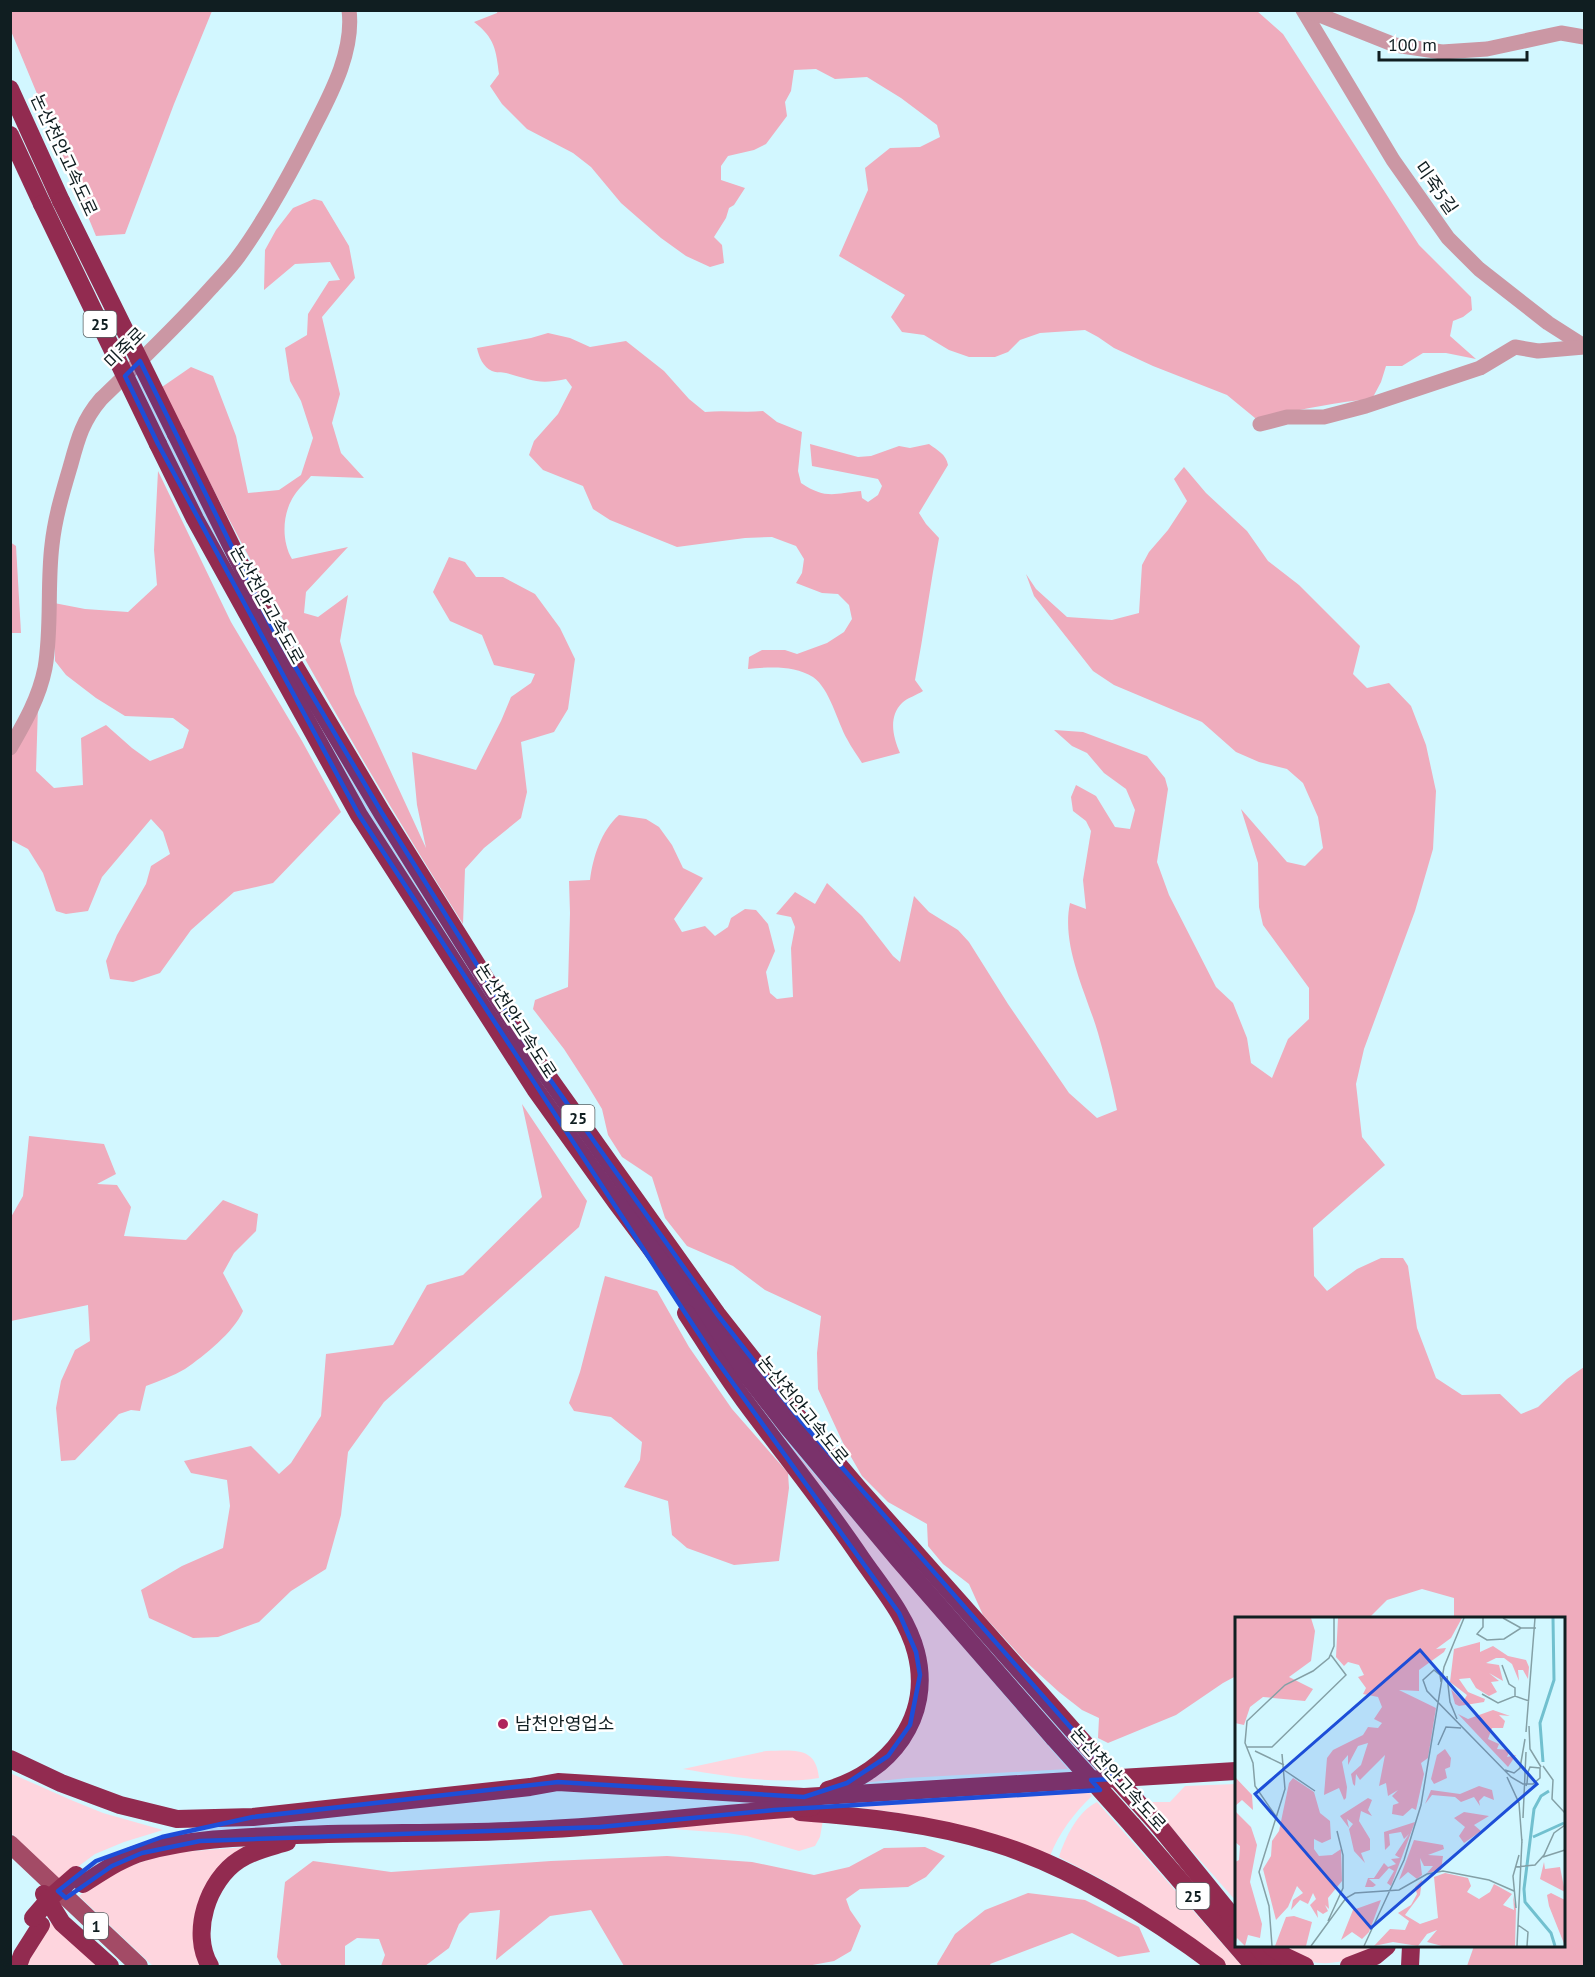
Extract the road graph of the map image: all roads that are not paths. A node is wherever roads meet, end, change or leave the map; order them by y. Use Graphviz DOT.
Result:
graph roads {
  1 [pos="349,10"];
  2 [pos="1305,10"];
  3 [pos="1584,37"];
  4 [pos="10,89"];
  5 [pos="10,135"];
  6 [pos="1584,347"];
  7 [pos="1260,424"];
  8 [pos="10,747"];
  9 [pos="616,1202"];
  10 [pos="10,1759"];
  11 [pos="1235,1771"];
  12 [pos="1235,1782"];
  13 [pos="804,1797"];
  14 [pos="774,1810"];
  15 [pos="253,1817"];
  16 [pos="315,1834"];
  17 [pos="10,1844"];
  18 [pos="10,1862"];
  19 [pos="1202,1879"];
  20 [pos="80,1880"];
  21 [pos="49,1890"];
  22 [pos="1235,1913"];
  23 [pos="1235,1920"];
  24 [pos="37,1921"];
  25 [pos="1235,1944"];
  26 [pos="1238,1947"];
  27 [pos="1258,1947"];
  28 [pos="1272,1947"];
  29 [pos="1386,1947"];
  30 [pos="1411,1947"];
  31 [pos="10,1954"];
  32 [pos="18,1966"];
  33 [pos="110,1966"];
  34 [pos="121,1966"];
  35 [pos="139,1966"];
  36 [pos="210,1966"];
  37 [pos="1217,1966"];
  38 [pos="1254,1966"];
  39 [pos="1275,1966"];
  40 [pos="1305,1966"];
  41 [pos="1349,1966"];
  42 [pos="1410,1966"];
  1 -- 8 [label="street, 미죽로"];
  2 -- 3 [label="street"];
  2 -- 6 [label="street, 미죽5길"];
  4 -- 19 [label="highway, 논산천안고속도로 / 25, bridge"];
  5 -- 9 [label="highway, 논산천안고속도로 / 25, bridge"];
  6 -- 7 [label="street"];
  9 -- 13 [label="highway"];
  9 -- 25 [label="highway, 논산천안고속도로 / 25, bridge"];
  10 -- 15 [label="highway"];
  11 -- 13 [label="highway"];
  12 -- 14 [label="highway"];
  13 -- 15 [label="highway"];
  14 -- 16 [label="highway"];
  14 -- 37 [label="highway"];
  15 -- 20 [label="highway"];
  16 -- 20 [label="highway"];
  16 -- 36 [label="highway"];
  17 -- 21 [label="main road, 1"];
  18 -- 21 [label="main road, 1"];
  19 -- 22 [label="highway"];
  19 -- 23 [label="highway, 논산천안고속도로 / 25"];
  20 -- 24 [label="highway, bridge"];
  21 -- 33 [label="highway"];
  21 -- 34 [label="main road, 1"];
  21 -- 35 [label="main road, 1"];
  24 -- 31 [label="highway"];
  24 -- 32 [label="highway"];
  26 -- 38 [label="highway, 논산천안고속도로 / 25, bridge"];
  27 -- 39 [label="highway"];
  28 -- 40 [label="highway"];
  29 -- 41 [label="highway"];
  30 -- 42 [label="highway"];
}
